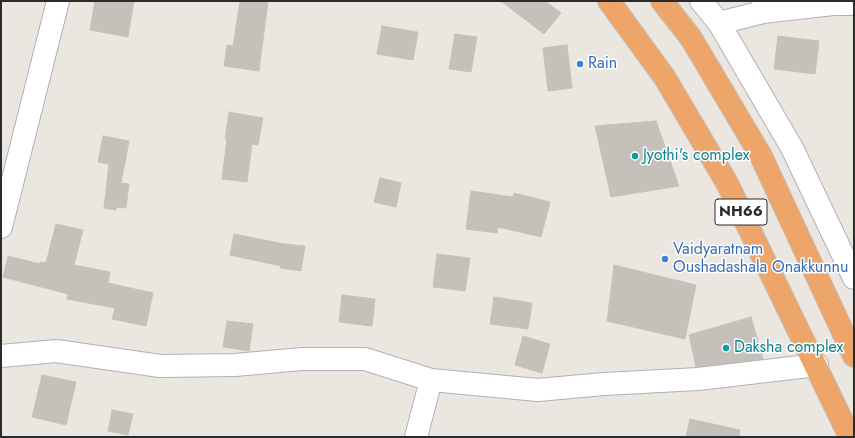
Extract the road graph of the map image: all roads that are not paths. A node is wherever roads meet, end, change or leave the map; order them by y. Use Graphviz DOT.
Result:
graph roads {
  1 [pos="58,1"];
  2 [pos="609,1"];
  3 [pos="662,1"];
  4 [pos="701,1"];
  5 [pos="854,4"];
  6 [pos="763,6"];
  7 [pos="719,23"];
  8 [pos="1,228"];
  9 [pos="854,278"];
  10 [pos="1,356"];
  11 [pos="854,356"];
  12 [pos="817,365"];
  13 [pos="431,380"];
  14 [pos="416,437"];
  15 [pos="850,437"];
  1 -- 8 [label="street"];
  2 -- 12 [label="highway, NH66"];
  3 -- 11 [label="highway, NH66"];
  4 -- 7 [label="street"];
  5 -- 6 [label="street"];
  6 -- 7 [label="street"];
  7 -- 9 [label="street"];
  10 -- 13 [label="street"];
  12 -- 13 [label="street"];
  12 -- 15 [label="highway, NH66"];
  13 -- 14 [label="street"];
}
